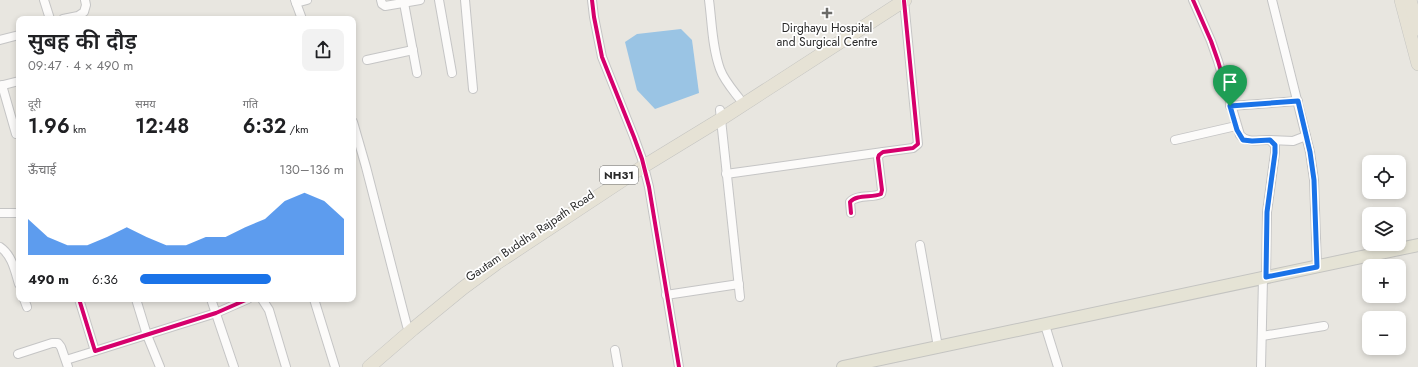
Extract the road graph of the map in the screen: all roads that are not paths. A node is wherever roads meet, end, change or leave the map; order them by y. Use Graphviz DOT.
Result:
graph roads {
  1 [pos="44,0"];
  2 [pos="85,0"];
  3 [pos="307,0"];
  4 [pos="381,0"];
  5 [pos="420,0"];
  6 [pos="439,0"];
  7 [pos="465,0"];
  8 [pos="592,0"];
  9 [pos="709,0"];
  10 [pos="890,0"];
  11 [pos="904,0"];
  12 [pos="1193,0"];
  13 [pos="1272,0"];
  14 [pos="1401,0"];
  15 [pos="1410,0"];
  16 [pos="296,1"];
  17 [pos="404,3"];
  18 [pos="49,16"];
  19 [pos="78,16"];
  20 [pos="301,16"];
  21 [pos="1418,29"];
  22 [pos="16,36"];
  23 [pos="0,40"];
  24 [pos="413,50"];
  25 [pos="367,60"];
  26 [pos="1418,64"];
  27 [pos="417,73"];
  28 [pos="452,73"];
  29 [pos="16,82"];
  30 [pos="1,86"];
  31 [pos="473,90"];
  32 [pos="738,98"];
  33 [pos="1298,101"];
  34 [pos="1230,106"];
  35 [pos="720,114"];
  36 [pos="1236,126"];
  37 [pos="356,132"];
  38 [pos="16,134"];
  39 [pos="1306,136"];
  40 [pos="1175,140"];
  41 [pos="1270,140"];
  42 [pos="883,152"];
  43 [pos="643,163"];
  44 [pos="726,174"];
  45 [pos="0,213"];
  46 [pos="16,213"];
  47 [pos="851,213"];
  48 [pos="920,245"];
  49 [pos="1418,245"];
  50 [pos="0,247"];
  51 [pos="1317,267"];
  52 [pos="16,275"];
  53 [pos="1265,278"];
  54 [pos="739,284"];
  55 [pos="666,295"];
  56 [pos="740,297"];
  57 [pos="80,302"];
  58 [pos="137,302"];
  59 [pos="212,302"];
  60 [pos="241,302"];
  61 [pos="264,302"];
  62 [pos="315,302"];
  63 [pos="216,313"];
  64 [pos="1045,325"];
  65 [pos="407,326"];
  66 [pos="1324,326"];
  67 [pos="147,335"];
  68 [pos="1262,336"];
  69 [pos="938,348"];
  70 [pos="615,350"];
  71 [pos="95,351"];
  72 [pos="18,354"];
  73 [pos="67,364"];
  74 [pos="368,365"];
  75 [pos="160,367"];
  76 [pos="234,367"];
  77 [pos="286,367"];
  78 [pos="335,367"];
  79 [pos="618,367"];
  80 [pos="679,367"];
  81 [pos="843,367"];
  82 [pos="1058,367"];
  83 [pos="1261,367"];
  1 -- 18 [label="street"];
  2 -- 19 [label="street"];
  3 -- 16 [label="street"];
  4 -- 17 [label="street"];
  5 -- 17 [label="street"];
  6 -- 28 [label="street"];
  7 -- 31 [label="street"];
  8 -- 43 [label="street"];
  9 -- 32 [label="street"];
  10 -- 32 [label="highway, Gautam Buddha Rajpath Road / NH31"];
  11 -- 35 [label="highway, NH31"];
  11 -- 42 [label="street"];
  12 -- 34 [label="street"];
  13 -- 33 [label="street"];
  14 -- 26 [label="highway"];
  15 -- 21 [label="highway"];
  16 -- 20 [label="street"];
  17 -- 24 [label="street"];
  22 -- 23 [label="street"];
  24 -- 25 [label="street"];
  24 -- 27 [label="street"];
  29 -- 30 [label="street"];
  30 -- 38 [label="street"];
  32 -- 35 [label="highway, Gautam Buddha Rajpath Road / NH31"];
  33 -- 34 [label="street"];
  33 -- 39 [label="street"];
  34 -- 36 [label="street"];
  35 -- 43 [label="highway, Gautam Buddha Rajpath Road / NH31"];
  35 -- 44 [label="street"];
  36 -- 40 [label="street"];
  36 -- 41 [label="street"];
  37 -- 65 [label="street"];
  39 -- 41 [label="street"];
  39 -- 51 [label="street"];
  41 -- 53 [label="street"];
  42 -- 44 [label="street"];
  42 -- 47 [label="street"];
  43 -- 55 [label="street"];
  43 -- 65 [label="highway, Gautam Buddha Rajpath Road / NH31"];
  43 -- 74 [label="highway, NH31"];
  44 -- 54 [label="street"];
  45 -- 46 [label="street"];
  48 -- 69 [label="street"];
  49 -- 51 [label="main road"];
  50 -- 52 [label="street"];
  51 -- 53 [label="main road"];
  53 -- 64 [label="main road"];
  53 -- 68 [label="street"];
  54 -- 55 [label="street"];
  54 -- 56 [label="street"];
  55 -- 80 [label="street"];
  57 -- 71 [label="street"];
  58 -- 67 [label="street"];
  59 -- 63 [label="street"];
  60 -- 63 [label="street"];
  61 -- 77 [label="street"];
  62 -- 78 [label="street"];
  63 -- 67 [label="street"];
  63 -- 76 [label="street"];
  64 -- 69 [label="main road"];
  64 -- 82 [label="street"];
  65 -- 74 [label="highway, Gautam Buddha Rajpath Road / NH31"];
  66 -- 68 [label="street"];
  67 -- 71 [label="street"];
  67 -- 75 [label="street"];
  68 -- 83 [label="street"];
  69 -- 81 [label="main road"];
  70 -- 79 [label="street"];
  71 -- 73 [label="street"];
  72 -- 73 [label="street"];
}
